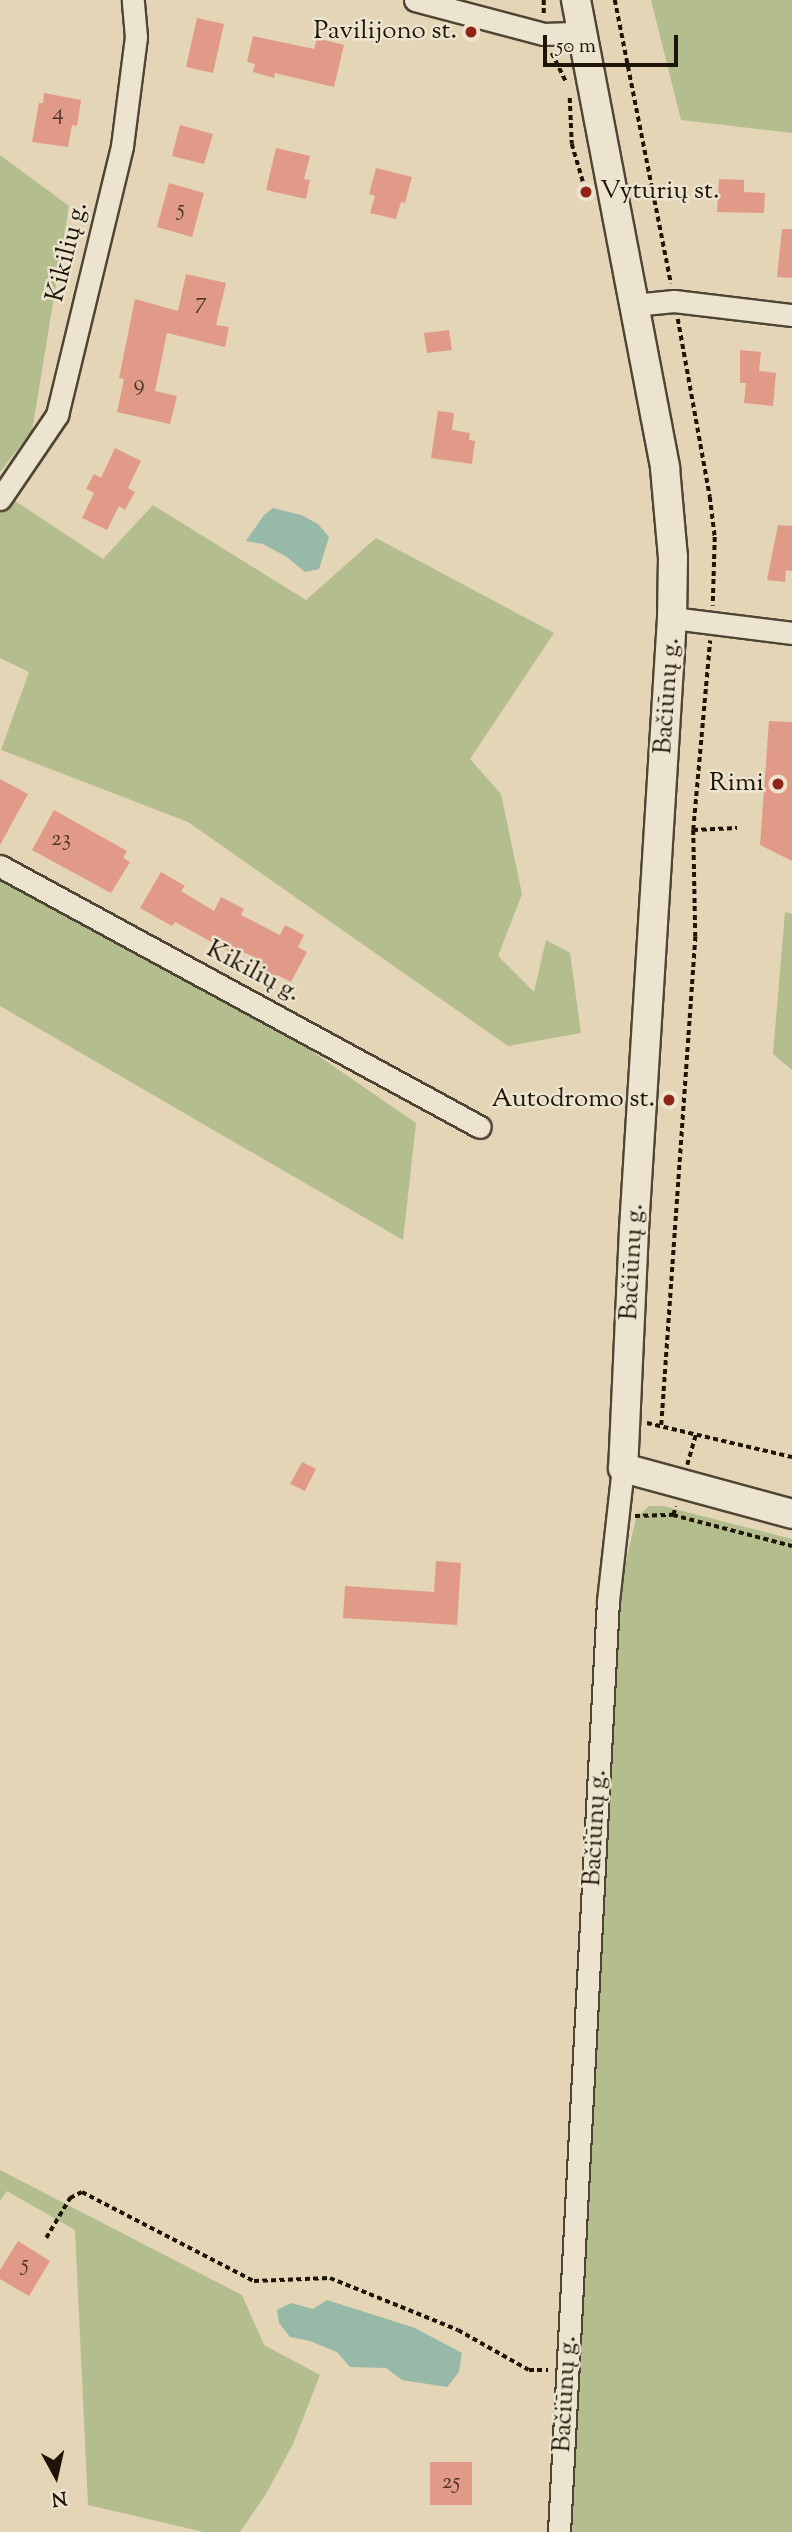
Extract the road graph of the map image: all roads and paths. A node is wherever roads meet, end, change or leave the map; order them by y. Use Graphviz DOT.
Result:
graph roads {
  1 [pos="133,0"];
  2 [pos="415,0"];
  3 [pos="544,0"];
  4 [pos="576,0"];
  5 [pos="581,33"];
  6 [pos="544,34"];
  7 [pos="586,192"];
  8 [pos="634,305"];
  9 [pos="792,315"];
  10 [pos="0,499"];
  11 [pos="672,618"];
  12 [pos="792,633"];
  13 [pos="737,828"];
  14 [pos="693,830"];
  15 [pos="0,866"];
  16 [pos="480,1127"];
  17 [pos="624,1422"];
  18 [pos="792,1457"];
  19 [pos="623,1468"];
  20 [pos="792,1514"];
  21 [pos="673,1515"];
  22 [pos="792,1546"];
  23 [pos="46,2238"];
  24 [pos="567,2371"];
  25 [pos="559,2532"];
  1 -- 10 [label="street, Kikilių g."];
  2 -- 6 [label="street"];
  3 -- 6 [label="path"];
  4 -- 5 [label="main road, Bačiūnų g."];
  5 -- 6 [label="street"];
  5 -- 8 [label="main road, Bačiūnų g."];
  6 -- 7 [label="path"];
  8 -- 9 [label="street"];
  8 -- 11 [label="main road, Bačiūnų g."];
  11 -- 12 [label="street"];
  11 -- 17 [label="main road, Bačiūnų g."];
  13 -- 14 [label="path"];
  15 -- 16 [label="street, Kikilių g."];
  17 -- 18 [label="path"];
  17 -- 19 [label="main road, Bačiūnų g."];
  19 -- 20 [label="main road"];
  19 -- 24 [label="street, Bačiūnų g."];
  21 -- 22 [label="path"];
  23 -- 24 [label="path"];
  24 -- 25 [label="street, Bačiūnų g."];
}
